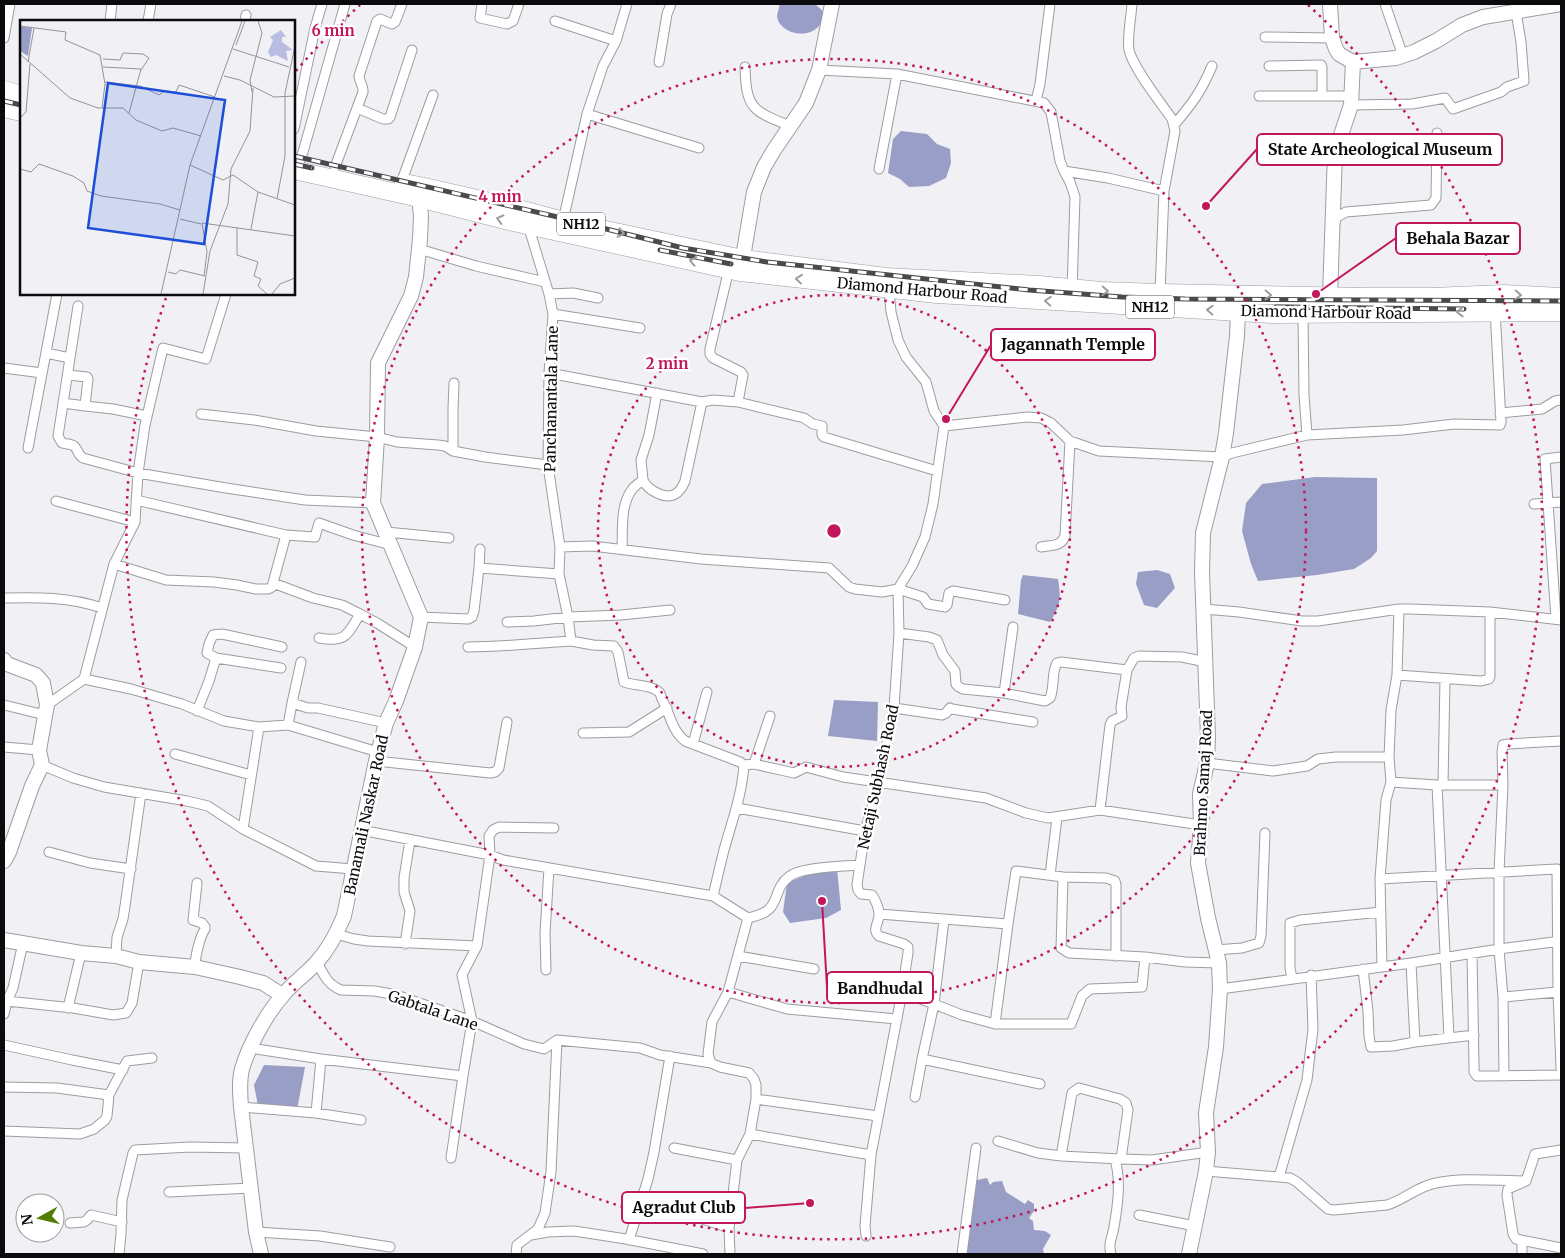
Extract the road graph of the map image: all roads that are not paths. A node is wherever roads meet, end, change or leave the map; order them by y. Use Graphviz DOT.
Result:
graph roads {
  1 [pos="10,4"];
  2 [pos="112,4"];
  3 [pos="151,4"];
  4 [pos="322,4"];
  5 [pos="345,4"];
  6 [pos="402,4"];
  7 [pos="482,4"];
  8 [pos="519,4"];
  9 [pos="627,4"];
  10 [pos="671,4"];
  11 [pos="832,4"];
  12 [pos="1050,4"];
  13 [pos="1132,4"];
  14 [pos="1330,4"];
  15 [pos="1386,4"];
  16 [pos="1561,4"];
  17 [pos="1541,6"];
  18 [pos="1516,12"];
  19 [pos="110,20"];
  20 [pos="148,20"];
  21 [pos="555,21"];
  22 [pos="1265,37"];
  23 [pos="4,38"];
  24 [pos="1332,38"];
  25 [pos="616,41"];
  26 [pos="412,50"];
  27 [pos="1403,56"];
  28 [pos="659,62"];
  29 [pos="1353,62"];
  30 [pos="1212,66"];
  31 [pos="1269,66"];
  32 [pos="745,67"];
  33 [pos="819,70"];
  34 [pos="897,74"];
  35 [pos="4,90"];
  36 [pos="20,95"];
  37 [pos="433,95"];
  38 [pos="1259,96"];
  39 [pos="1322,96"];
  40 [pos="1351,100"];
  41 [pos="1036,101"];
  42 [pos="4,108"];
  43 [pos="358,108"];
  44 [pos="20,112"];
  45 [pos="587,114"];
  46 [pos="295,124"];
  47 [pos="1174,125"];
  48 [pos="790,126"];
  49 [pos="1437,133"];
  50 [pos="699,148"];
  51 [pos="296,162"];
  52 [pos="335,167"];
  53 [pos="879,169"];
  54 [pos="1064,171"];
  55 [pos="401,183"];
  56 [pos="1164,191"];
  57 [pos="420,192"];
  58 [pos="563,220"];
  59 [pos="528,225"];
  60 [pos="1332,226"];
  61 [pos="419,249"];
  62 [pos="738,267"];
  63 [pos="546,282"];
  64 [pos="889,289"];
  65 [pos="1160,293"];
  66 [pos="549,294"];
  67 [pos="57,295"];
  68 [pos="226,295"];
  69 [pos="1072,296"];
  70 [pos="1330,296"];
  71 [pos="1561,297"];
  72 [pos="598,298"];
  73 [pos="1493,303"];
  74 [pos="78,306"];
  75 [pos="1238,311"];
  76 [pos="1561,312"];
  77 [pos="553,314"];
  78 [pos="1303,314"];
  79 [pos="640,328"];
  80 [pos="46,354"];
  81 [pos="70,358"];
  82 [pos="4,368"];
  83 [pos="42,373"];
  84 [pos="549,373"];
  85 [pos="68,375"];
  86 [pos="454,383"];
  87 [pos="657,393"];
  88 [pos="1561,400"];
  89 [pos="702,402"];
  90 [pos="738,402"];
  91 [pos="63,403"];
  92 [pos="85,406"];
  93 [pos="1500,413"];
  94 [pos="201,414"];
  95 [pos="147,416"];
  96 [pos="944,426"];
  97 [pos="1307,436"];
  98 [pos="377,437"];
  99 [pos="1070,441"];
  100 [pos="28,448"];
  101 [pos="454,451"];
  102 [pos="1222,457"];
  103 [pos="1561,457"];
  104 [pos="548,465"];
  105 [pos="937,471"];
  106 [pos="138,474"];
  107 [pos="643,480"];
  108 [pos="136,500"];
  109 [pos="56,501"];
  110 [pos="1561,502"];
  111 [pos="373,503"];
  112 [pos="1547,503"];
  113 [pos="1534,504"];
  114 [pos="135,522"];
  115 [pos="286,535"];
  116 [pos="449,538"];
  117 [pos="389,539"];
  118 [pos="1041,546"];
  119 [pos="560,547"];
  120 [pos="480,549"];
  121 [pos="622,549"];
  122 [pos="114,564"];
  123 [pos="478,568"];
  124 [pos="560,574"];
  125 [pos="273,583"];
  126 [pos="898,590"];
  127 [pos="4,598"];
  128 [pos="1005,600"];
  129 [pos="102,608"];
  130 [pos="1399,609"];
  131 [pos="670,610"];
  132 [pos="1204,610"];
  133 [pos="1490,612"];
  134 [pos="360,614"];
  135 [pos="421,617"];
  136 [pos="568,617"];
  137 [pos="1559,619"];
  138 [pos="507,622"];
  139 [pos="1013,627"];
  140 [pos="899,633"];
  141 [pos="319,638"];
  142 [pos="571,640"];
  143 [pos="282,647"];
  144 [pos="415,647"];
  145 [pos="468,647"];
  146 [pos="216,658"];
  147 [pos="4,660"];
  148 [pos="301,662"];
  149 [pos="1206,662"];
  150 [pos="281,668"];
  151 [pos="1127,670"];
  152 [pos="1397,675"];
  153 [pos="84,679"];
  154 [pos="1445,679"];
  155 [pos="707,692"];
  156 [pos="1004,693"];
  157 [pos="292,703"];
  158 [pos="4,705"];
  159 [pos="667,708"];
  160 [pos="894,708"];
  161 [pos="46,710"];
  162 [pos="197,711"];
  163 [pos="770,716"];
  164 [pos="507,722"];
  165 [pos="1033,722"];
  166 [pos="386,723"];
  167 [pos="288,725"];
  168 [pos="259,726"];
  169 [pos="584,733"];
  170 [pos="1561,741"];
  171 [pos="693,744"];
  172 [pos="4,747"];
  173 [pos="39,750"];
  174 [pos="175,754"];
  175 [pos="377,756"];
  176 [pos="1389,757"];
  177 [pos="1207,763"];
  178 [pos="42,765"];
  179 [pos="749,765"];
  180 [pos="251,775"];
  181 [pos="879,782"];
  182 [pos="1391,782"];
  183 [pos="1440,785"];
  184 [pos="1503,785"];
  185 [pos="142,793"];
  186 [pos="737,808"];
  187 [pos="1100,810"];
  188 [pos="1056,818"];
  189 [pos="1201,825"];
  190 [pos="554,828"];
  191 [pos="243,829"];
  192 [pos="361,830"];
  193 [pos="865,831"];
  194 [pos="1265,833"];
  195 [pos="410,840"];
  196 [pos="8,842"];
  197 [pos="49,852"];
  198 [pos="490,855"];
  199 [pos="4,861"];
  200 [pos="860,865"];
  201 [pos="131,868"];
  202 [pos="548,868"];
  203 [pos="353,869"];
  204 [pos="1499,872"];
  205 [pos="1050,875"];
  206 [pos="1441,875"];
  207 [pos="1063,877"];
  208 [pos="1380,880"];
  209 [pos="197,883"];
  210 [pos="713,896"];
  211 [pos="1380,912"];
  212 [pos="880,914"];
  213 [pos="748,918"];
  214 [pos="944,920"];
  215 [pos="1008,924"];
  216 [pos="336,934"];
  217 [pos="4,940"];
  218 [pos="1560,941"];
  219 [pos="22,943"];
  220 [pos="405,944"];
  221 [pos="477,946"];
  222 [pos="1499,949"];
  223 [pos="81,953"];
  224 [pos="1472,954"];
  225 [pos="116,956"];
  226 [pos="738,956"];
  227 [pos="1116,956"];
  228 [pos="1217,956"];
  229 [pos="1445,957"];
  230 [pos="1145,958"];
  231 [pos="139,962"];
  232 [pos="317,962"];
  233 [pos="1411,963"];
  234 [pos="1382,966"];
  235 [pos="195,967"];
  236 [pos="814,969"];
  237 [pos="1363,969"];
  238 [pos="546,970"];
  239 [pos="1311,975"];
  240 [pos="1292,978"];
  241 [pos="1220,989"];
  242 [pos="728,992"];
  243 [pos="902,992"];
  244 [pos="1558,992"];
  245 [pos="282,995"];
  246 [pos="1503,997"];
  247 [pos="7,1001"];
  248 [pos="934,1004"];
  249 [pos="68,1008"];
  250 [pos="4,1014"];
  251 [pos="897,1019"];
  252 [pos="472,1022"];
  253 [pos="995,1024"];
  254 [pos="1474,1036"];
  255 [pos="1449,1038"];
  256 [pos="557,1040"];
  257 [pos="1415,1042"];
  258 [pos="4,1045"];
  259 [pos="250,1048"];
  260 [pos="670,1056"];
  261 [pos="152,1058"];
  262 [pos="320,1058"];
  263 [pos="922,1059"];
  264 [pos="711,1063"];
  265 [pos="1561,1068"];
  266 [pos="123,1070"];
  267 [pos="1561,1075"];
  268 [pos="463,1076"];
  269 [pos="1504,1076"];
  270 [pos="1040,1084"];
  271 [pos="4,1087"];
  272 [pos="109,1095"];
  273 [pos="915,1097"];
  274 [pos="756,1099"];
  275 [pos="240,1107"];
  276 [pos="316,1113"];
  277 [pos="878,1116"];
  278 [pos="361,1120"];
  279 [pos="4,1131"];
  280 [pos="750,1134"];
  281 [pos="998,1141"];
  282 [pos="246,1148"];
  283 [pos="674,1148"];
  284 [pos="976,1148"];
  285 [pos="1561,1150"];
  286 [pos="1208,1152"];
  287 [pos="871,1156"];
  288 [pos="1061,1156"];
  289 [pos="451,1158"];
  290 [pos="1118,1159"];
  291 [pos="737,1160"];
  292 [pos="1206,1171"];
  293 [pos="1279,1177"];
  294 [pos="1526,1182"];
  295 [pos="251,1188"];
  296 [pos="169,1192"];
  297 [pos="647,1200"];
  298 [pos="1139,1214"];
  299 [pos="122,1222"];
  300 [pos="70,1223"];
  301 [pos="1195,1226"];
  302 [pos="729,1228"];
  303 [pos="256,1232"];
  304 [pos="530,1236"];
  305 [pos="866,1236"];
  306 [pos="629,1240"];
  307 [pos="1522,1241"];
  308 [pos="390,1247"];
  309 [pos="1561,1248"];
  310 [pos="119,1254"];
  311 [pos="261,1254"];
  312 [pos="516,1254"];
  313 [pos="703,1254"];
  314 [pos="730,1254"];
  315 [pos="962,1254"];
  316 [pos="1111,1254"];
  317 [pos="1189,1254"];
  318 [pos="1522,1254"];
  1 -- 23 [label="street"];
  2 -- 19 [label="street"];
  3 -- 20 [label="street"];
  4 -- 46 [label="street"];
  5 -- 51 [label="street"];
  6 -- 43 [label="street"];
  7 -- 8 [label="street"];
  9 -- 25 [label="street"];
  10 -- 28 [label="street"];
  11 -- 33 [label="street"];
  12 -- 41 [label="street"];
  13 -- 47 [label="street"];
  14 -- 24 [label="street"];
  15 -- 27 [label="street"];
  16 -- 17 [label="street"];
  17 -- 18 [label="street"];
  18 -- 27 [label="street"];
  18 -- 40 [label="street"];
  21 -- 25 [label="street"];
  22 -- 24 [label="street"];
  24 -- 29 [label="street"];
  25 -- 45 [label="street"];
  26 -- 43 [label="street"];
  27 -- 29 [label="street"];
  29 -- 40 [label="street"];
  30 -- 47 [label="street"];
  31 -- 39 [label="street"];
  32 -- 48 [label="street"];
  33 -- 34 [label="street"];
  33 -- 48 [label="street"];
  34 -- 41 [label="street"];
  34 -- 53 [label="street"];
  35 -- 36 [label="highway"];
  37 -- 55 [label="street"];
  38 -- 39 [label="street"];
  39 -- 40 [label="street"];
  40 -- 60 [label="street"];
  41 -- 54 [label="street"];
  42 -- 44 [label="highway"];
  43 -- 52 [label="street"];
  45 -- 50 [label="street"];
  45 -- 58 [label="street"];
  47 -- 56 [label="street"];
  48 -- 62 [label="street"];
  49 -- 60 [label="street"];
  51 -- 52 [label="highway, Diamond Harbour Road / NH12"];
  51 -- 57 [label="highway, Diamond Harbour Road / NH12"];
  52 -- 55 [label="highway, Diamond Harbour Road / NH12"];
  54 -- 56 [label="street"];
  54 -- 69 [label="street"];
  55 -- 57 [label="highway, Diamond Harbour Road / NH12"];
  56 -- 65 [label="street"];
  57 -- 58 [label="highway, Diamond Harbour Road / NH12"];
  59 -- 57 [label="highway, Diamond Harbour Road / NH12, one-way"];
  57 -- 61 [label="street"];
  58 -- 62 [label="highway, Diamond Harbour Road / NH12, one-way"];
  62 -- 59 [label="highway, Diamond Harbour Road / NH12, one-way"];
  59 -- 63 [label="street, Panchanantala Lane"];
  60 -- 70 [label="street"];
  61 -- 63 [label="street"];
  61 -- 98 [label="street"];
  64 -- 62 [label="highway, Diamond Harbour Road / NH12, one-way"];
  62 -- 69 [label="highway, Diamond Harbour Road / NH12"];
  62 -- 90 [label="street"];
  63 -- 66 [label="street, Panchanantala Lane"];
  69 -- 64 [label="highway, Diamond Harbour Road / NH12, one-way"];
  64 -- 96 [label="street"];
  69 -- 65 [label="highway, Diamond Harbour Road / NH12, one-way"];
  65 -- 70 [label="highway, Diamond Harbour Road / NH12, one-way"];
  66 -- 72 [label="street"];
  66 -- 77 [label="street, Panchanantala Lane"];
  67 -- 80 [label="street"];
  68 -- 95 [label="street"];
  75 -- 69 [label="highway, Diamond Harbour Road / NH12, one-way"];
  70 -- 73 [label="highway, Diamond Harbour Road / NH12"];
  73 -- 71 [label="highway, Diamond Harbour Road / NH12, one-way"];
  73 -- 76 [label="highway, Diamond Harbour Road / NH12"];
  73 -- 78 [label="highway, Diamond Harbour Road / NH12, one-way"];
  73 -- 93 [label="street"];
  74 -- 81 [label="street"];
  75 -- 78 [label="highway, Diamond Harbour Road / NH12"];
  75 -- 102 [label="street, Brahmo Samaj Road"];
  77 -- 79 [label="street"];
  77 -- 84 [label="street, Panchanantala Lane"];
  78 -- 97 [label="street"];
  80 -- 81 [label="street"];
  80 -- 83 [label="street"];
  81 -- 85 [label="street"];
  82 -- 83 [label="street"];
  83 -- 100 [label="street"];
  84 -- 87 [label="street"];
  84 -- 104 [label="street, Panchanantala Lane"];
  85 -- 91 [label="street"];
  85 -- 92 [label="street"];
  86 -- 101 [label="street"];
  87 -- 89 [label="street"];
  87 -- 107 [label="street"];
  88 -- 93 [label="street"];
  89 -- 90 [label="street"];
  89 -- 107 [label="street"];
  90 -- 105 [label="street"];
  91 -- 92 [label="street"];
  91 -- 106 [label="street"];
  92 -- 95 [label="street"];
  93 -- 97 [label="street"];
  94 -- 98 [label="street"];
  95 -- 106 [label="street"];
  96 -- 99 [label="street"];
  96 -- 105 [label="street"];
  97 -- 102 [label="street"];
  98 -- 101 [label="street"];
  98 -- 111 [label="street"];
  99 -- 102 [label="street"];
  99 -- 118 [label="street"];
  101 -- 104 [label="street"];
  102 -- 132 [label="street, Brahmo Samaj Road"];
  103 -- 112 [label="street"];
  104 -- 119 [label="street, Panchanantala Lane"];
  105 -- 126 [label="street"];
  106 -- 108 [label="street"];
  106 -- 111 [label="street"];
  107 -- 121 [label="street"];
  108 -- 114 [label="street"];
  108 -- 115 [label="street"];
  109 -- 114 [label="street"];
  110 -- 112 [label="street"];
  111 -- 117 [label="street"];
  112 -- 113 [label="street"];
  112 -- 137 [label="street"];
  114 -- 122 [label="street"];
  115 -- 117 [label="street"];
  115 -- 125 [label="street"];
  116 -- 117 [label="street"];
  117 -- 135 [label="street"];
  119 -- 121 [label="street"];
  119 -- 124 [label="street, Panchanantala Lane"];
  120 -- 123 [label="street"];
  121 -- 126 [label="street"];
  122 -- 125 [label="street"];
  122 -- 129 [label="street"];
  123 -- 124 [label="street"];
  123 -- 135 [label="street"];
  124 -- 136 [label="street, Panchanantala Lane"];
  125 -- 134 [label="street"];
  126 -- 128 [label="street"];
  126 -- 140 [label="street, Netaji Subhash Road"];
  127 -- 129 [label="street"];
  129 -- 153 [label="street"];
  130 -- 132 [label="street"];
  130 -- 133 [label="street"];
  130 -- 152 [label="street"];
  131 -- 136 [label="street"];
  132 -- 149 [label="street, Brahmo Samaj Road"];
  133 -- 137 [label="street"];
  133 -- 154 [label="street"];
  134 -- 141 [label="street"];
  134 -- 144 [label="street"];
  135 -- 144 [label="street, Banamali Naskar Road"];
  136 -- 138 [label="street"];
  136 -- 142 [label="street, Panchanantala Lane"];
  139 -- 156 [label="street"];
  140 -- 156 [label="street"];
  140 -- 160 [label="street, Netaji Subhash Road"];
  142 -- 145 [label="street"];
  142 -- 159 [label="street"];
  143 -- 146 [label="street"];
  144 -- 166 [label="street, Banamali Naskar Road"];
  146 -- 150 [label="street"];
  146 -- 162 [label="street"];
  147 -- 161 [label="street"];
  148 -- 157 [label="street"];
  149 -- 151 [label="street"];
  149 -- 177 [label="street, Brahmo Samaj Road"];
  151 -- 156 [label="street"];
  151 -- 187 [label="street"];
  152 -- 154 [label="street"];
  152 -- 176 [label="street"];
  153 -- 161 [label="street"];
  153 -- 162 [label="street"];
  154 -- 183 [label="street"];
  155 -- 171 [label="street"];
  157 -- 166 [label="street"];
  157 -- 167 [label="street"];
  158 -- 161 [label="street"];
  159 -- 169 [label="street"];
  159 -- 171 [label="street"];
  160 -- 165 [label="street"];
  160 -- 181 [label="street, Netaji Subhash Road"];
  161 -- 173 [label="street"];
  162 -- 168 [label="street"];
  163 -- 179 [label="street"];
  164 -- 175 [label="street"];
  166 -- 175 [label="street, Banamali Naskar Road"];
  167 -- 168 [label="street"];
  167 -- 175 [label="street"];
  168 -- 180 [label="street"];
  170 -- 184 [label="street"];
  171 -- 179 [label="street"];
  172 -- 173 [label="street"];
  173 -- 178 [label="street"];
  174 -- 180 [label="street"];
  175 -- 192 [label="street, Banamali Naskar Road"];
  176 -- 177 [label="street"];
  176 -- 182 [label="street"];
  177 -- 189 [label="street, Brahmo Samaj Road"];
  178 -- 185 [label="street"];
  178 -- 196 [label="street"];
  179 -- 181 [label="street"];
  179 -- 186 [label="street"];
  180 -- 191 [label="street"];
  181 -- 188 [label="street"];
  181 -- 193 [label="street, Netaji Subhash Road"];
  182 -- 183 [label="street"];
  182 -- 208 [label="street"];
  183 -- 184 [label="street"];
  183 -- 206 [label="street"];
  184 -- 204 [label="street"];
  185 -- 191 [label="street"];
  185 -- 201 [label="street"];
  186 -- 193 [label="street"];
  186 -- 210 [label="street"];
  187 -- 188 [label="street"];
  187 -- 189 [label="street"];
  188 -- 205 [label="street"];
  189 -- 228 [label="street, Brahmo Samaj Road"];
  190 -- 198 [label="street"];
  191 -- 203 [label="street"];
  192 -- 195 [label="street"];
  192 -- 203 [label="street, Banamali Naskar Road"];
  193 -- 200 [label="street, Netaji Subhash Road"];
  194 -- 228 [label="street"];
  195 -- 198 [label="street"];
  195 -- 220 [label="street"];
  196 -- 199 [label="street"];
  197 -- 201 [label="street"];
  198 -- 202 [label="street"];
  198 -- 221 [label="street"];
  200 -- 212 [label="street"];
  200 -- 213 [label="street, Netaji Subhash Road"];
  201 -- 225 [label="street"];
  202 -- 210 [label="street"];
  202 -- 238 [label="street"];
  203 -- 216 [label="street, Banamali Naskar Road"];
  204 -- 206 [label="street"];
  204 -- 218 [label="street"];
  204 -- 222 [label="street"];
  205 -- 207 [label="street"];
  205 -- 215 [label="street"];
  206 -- 208 [label="street"];
  206 -- 229 [label="street"];
  207 -- 227 [label="street"];
  207 -- 227 [label="street"];
  208 -- 211 [label="street"];
  209 -- 235 [label="street"];
  210 -- 213 [label="street"];
  211 -- 234 [label="street"];
  211 -- 240 [label="street"];
  212 -- 214 [label="street"];
  212 -- 243 [label="street"];
  213 -- 226 [label="street"];
  214 -- 215 [label="street"];
  214 -- 248 [label="street"];
  215 -- 253 [label="street"];
  216 -- 220 [label="street"];
  216 -- 232 [label="street, Banamali Naskar Road"];
  217 -- 219 [label="street"];
  218 -- 222 [label="street"];
  218 -- 244 [label="street"];
  219 -- 223 [label="street"];
  219 -- 247 [label="street"];
  220 -- 221 [label="street"];
  221 -- 252 [label="street"];
  222 -- 224 [label="street"];
  222 -- 246 [label="street"];
  223 -- 225 [label="street"];
  223 -- 249 [label="street"];
  224 -- 229 [label="street"];
  224 -- 254 [label="street"];
  225 -- 231 [label="street"];
  226 -- 236 [label="street"];
  226 -- 242 [label="street"];
  227 -- 230 [label="street"];
  228 -- 230 [label="street"];
  228 -- 241 [label="street, Brahmo Samaj Road"];
  229 -- 233 [label="street"];
  229 -- 255 [label="street"];
  230 -- 253 [label="street"];
  231 -- 235 [label="street"];
  231 -- 249 [label="street"];
  232 -- 245 [label="street, Banamali Naskar Road"];
  232 -- 252 [label="street, Gabtala Lane"];
  233 -- 234 [label="street"];
  233 -- 257 [label="street"];
  234 -- 237 [label="street"];
  235 -- 245 [label="street"];
  237 -- 239 [label="street"];
  237 -- 257 [label="street"];
  239 -- 240 [label="street"];
  239 -- 293 [label="street"];
  240 -- 241 [label="street"];
  241 -- 286 [label="street, Brahmo Samaj Road"];
  242 -- 251 [label="street"];
  242 -- 264 [label="street"];
  243 -- 248 [label="street"];
  243 -- 251 [label="street"];
  244 -- 246 [label="street"];
  244 -- 265 [label="street"];
  245 -- 259 [label="street, Banamali Naskar Road"];
  246 -- 269 [label="street"];
  247 -- 249 [label="street"];
  247 -- 250 [label="street"];
  248 -- 253 [label="street"];
  248 -- 263 [label="street"];
  251 -- 277 [label="street"];
  252 -- 256 [label="street, Gabtala Lane"];
  252 -- 268 [label="street"];
  254 -- 255 [label="street"];
  254 -- 269 [label="street"];
  255 -- 257 [label="street"];
  256 -- 260 [label="street"];
  256 -- 304 [label="street"];
  258 -- 266 [label="street"];
  259 -- 262 [label="street"];
  259 -- 275 [label="street, Banamali Naskar Road"];
  260 -- 264 [label="street"];
  260 -- 306 [label="street"];
  261 -- 266 [label="street"];
  262 -- 268 [label="street"];
  262 -- 276 [label="street"];
  263 -- 270 [label="street"];
  263 -- 273 [label="street"];
  264 -- 274 [label="street"];
  266 -- 272 [label="street"];
  267 -- 269 [label="street"];
  268 -- 289 [label="street"];
  271 -- 272 [label="street"];
  272 -- 279 [label="street"];
  274 -- 277 [label="street"];
  274 -- 280 [label="street"];
  275 -- 276 [label="street"];
  275 -- 282 [label="street, Banamali Naskar Road"];
  276 -- 278 [label="street"];
  277 -- 287 [label="street"];
  280 -- 287 [label="street"];
  280 -- 291 [label="street"];
  281 -- 288 [label="street"];
  282 -- 295 [label="street, Banamali Naskar Road"];
  282 -- 299 [label="street"];
  283 -- 291 [label="street"];
  284 -- 315 [label="street"];
  285 -- 294 [label="street"];
  286 -- 290 [label="street"];
  286 -- 292 [label="street, Brahmo Samaj Road"];
  287 -- 305 [label="street"];
  288 -- 290 [label="street"];
  288 -- 290 [label="street"];
  290 -- 316 [label="street"];
  291 -- 302 [label="street"];
  292 -- 293 [label="street"];
  292 -- 301 [label="street, Brahmo Samaj Road"];
  293 -- 294 [label="street"];
  294 -- 307 [label="street"];
  295 -- 296 [label="street"];
  295 -- 303 [label="street, Banamali Naskar Road"];
  297 -- 302 [label="street"];
  298 -- 301 [label="street"];
  299 -- 300 [label="street"];
  299 -- 310 [label="street"];
  301 -- 317 [label="street, Brahmo Samaj Road"];
  302 -- 314 [label="street"];
  303 -- 308 [label="street"];
  303 -- 311 [label="street, Banamali Naskar Road"];
  304 -- 306 [label="street"];
  304 -- 312 [label="street"];
  306 -- 313 [label="street"];
  307 -- 309 [label="street"];
  307 -- 318 [label="street"];
}
